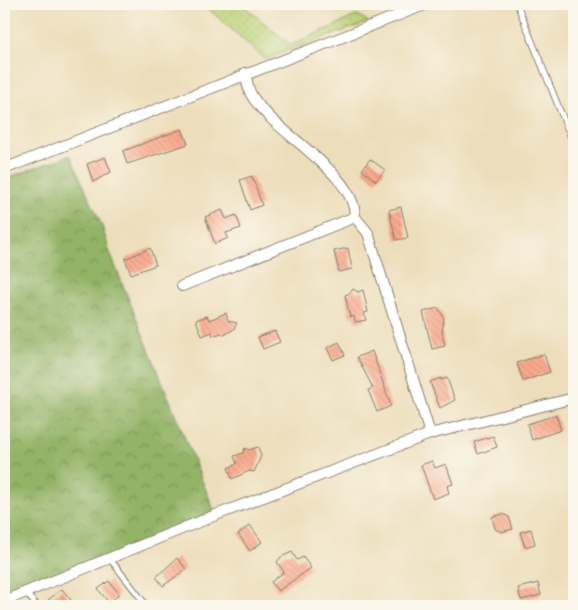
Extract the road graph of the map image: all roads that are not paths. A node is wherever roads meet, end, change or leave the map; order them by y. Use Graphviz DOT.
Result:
graph roads {
  1 [pos="427,4"];
  2 [pos="517,4"];
  3 [pos="245,74"];
  4 [pos="574,144"];
  5 [pos="4,169"];
  6 [pos="355,217"];
  7 [pos="182,286"];
  8 [pos="574,398"];
  9 [pos="430,434"];
  10 [pos="110,559"];
  11 [pos="26,593"];
  12 [pos="4,601"];
  13 [pos="37,606"];
  14 [pos="147,606"];
  1 -- 3 [label="street"];
  2 -- 4 [label="lane"];
  3 -- 5 [label="street"];
  3 -- 6 [label="street"];
  6 -- 7 [label="street"];
  6 -- 9 [label="street"];
  8 -- 9 [label="street"];
  9 -- 10 [label="street"];
  10 -- 11 [label="street"];
  10 -- 14 [label="lane"];
  11 -- 12 [label="street"];
  11 -- 13 [label="lane"];
}
